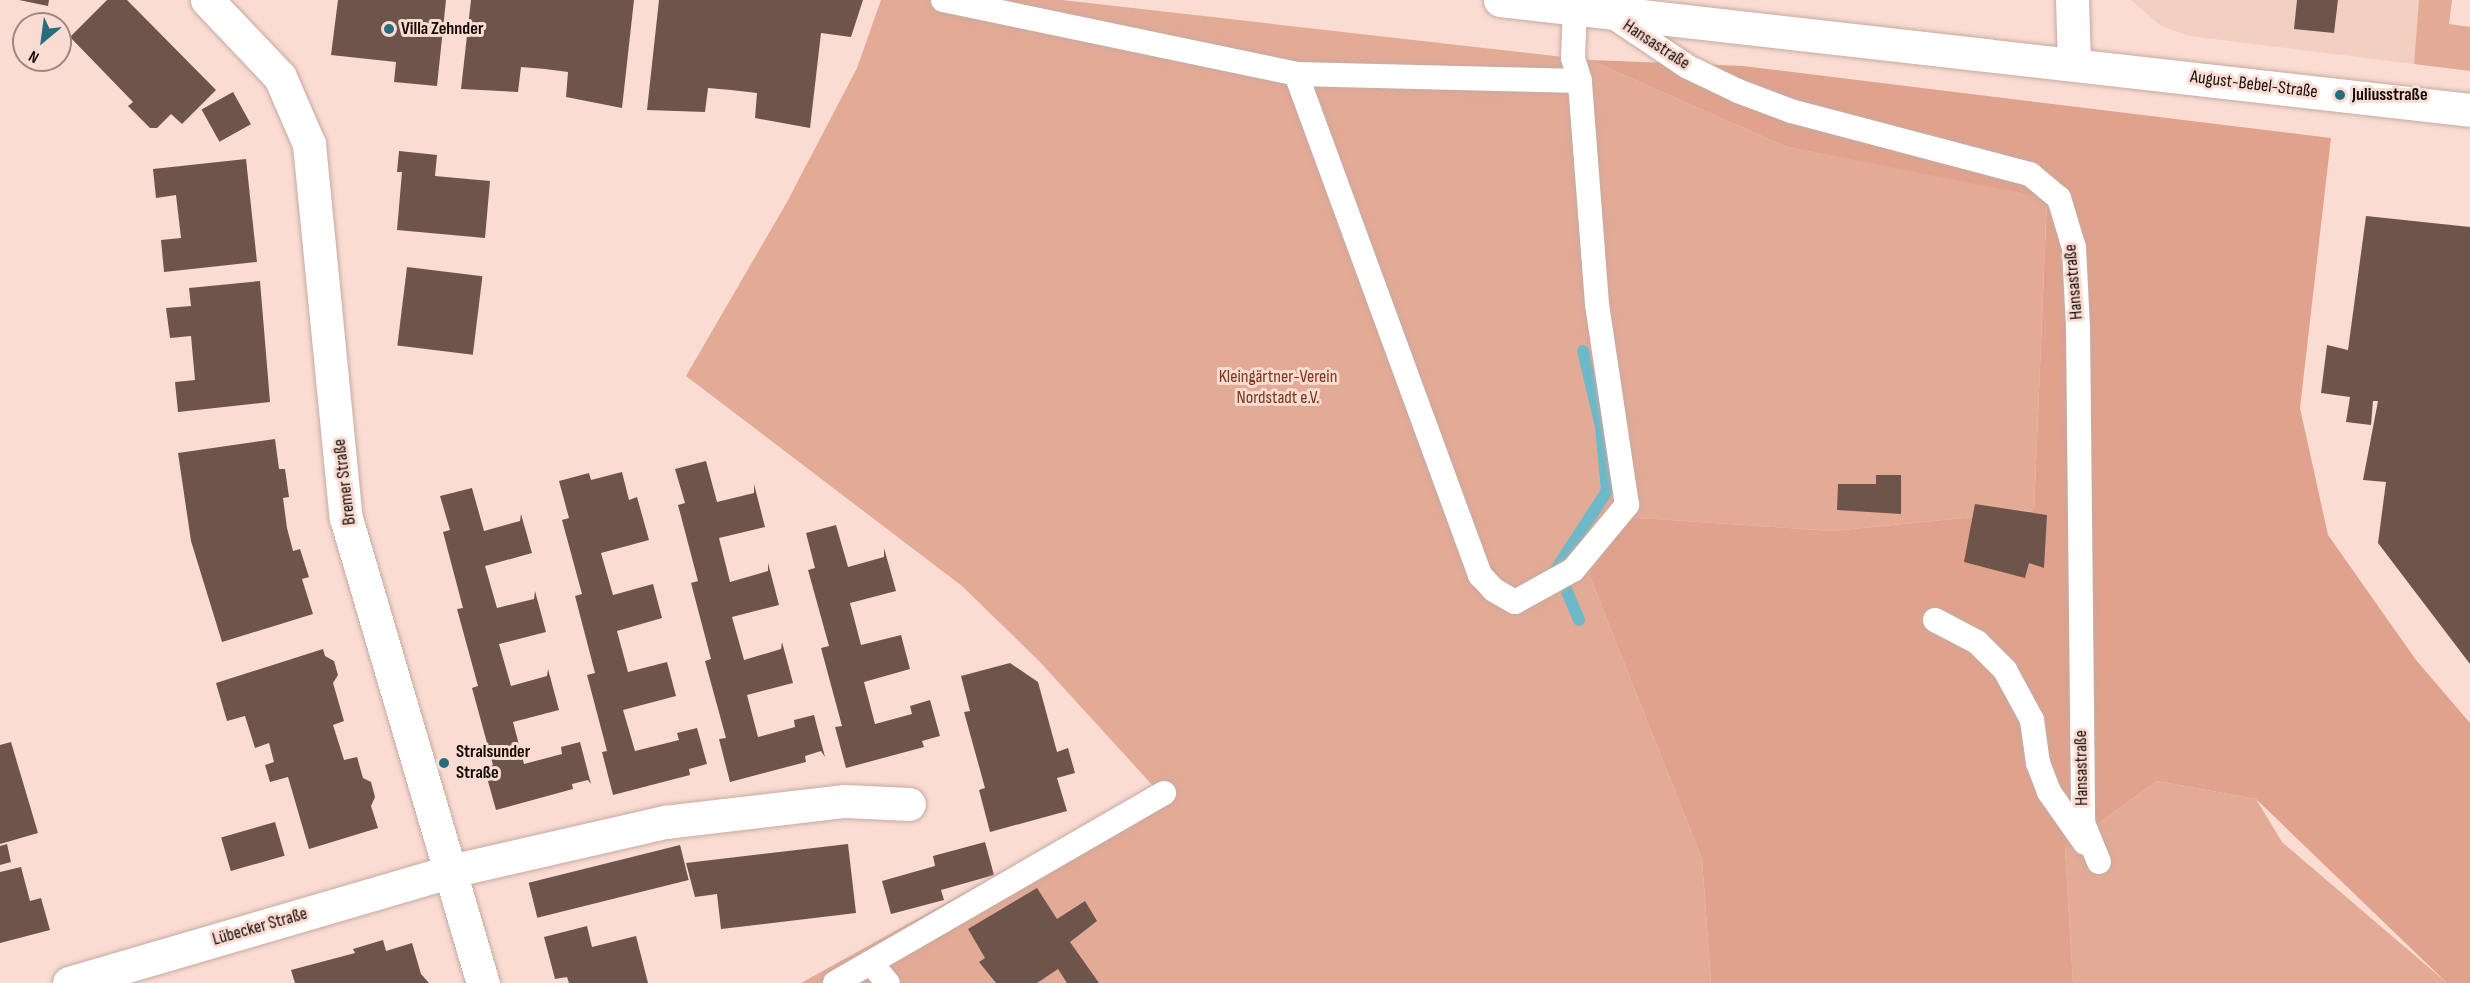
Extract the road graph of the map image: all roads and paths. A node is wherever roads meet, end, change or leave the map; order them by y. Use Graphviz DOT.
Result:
graph roads {
  1 [pos="207,0"];
  2 [pos="943,0"];
  3 [pos="1500,0"];
  4 [pos="2072,0"];
  5 [pos="1595,6"];
  6 [pos="2074,64"];
  7 [pos="1296,74"];
  8 [pos="1580,81"];
  9 [pos="2470,110"];
  10 [pos="1935,621"];
  11 [pos="1164,793"];
  12 [pos="909,804"];
  13 [pos="451,871"];
  14 [pos="871,963"];
  15 [pos="69,983"];
  16 [pos="483,983"];
  17 [pos="835,983"];
  18 [pos="888,983"];
  1 -- 13 [label="street, Bremer Straße"];
  2 -- 7 [label="lane"];
  3 -- 5 [label="street, Hansastraße"];
  4 -- 6 [label="street"];
  5 -- 6 [label="street, Hansastraße"];
  5 -- 8 [label="lane"];
  5 -- 10 [label="lane, Hansastraße"];
  6 -- 9 [label="street, August-Bebel-Straße"];
  7 -- 8 [label="lane"];
  7 -- 8 [label="lane"];
  11 -- 14 [label="lane"];
  12 -- 13 [label="street"];
  13 -- 15 [label="street, Lübecker Straße"];
  13 -- 16 [label="street, Bremer Straße"];
  14 -- 17 [label="lane"];
  14 -- 18 [label="lane"];
}
